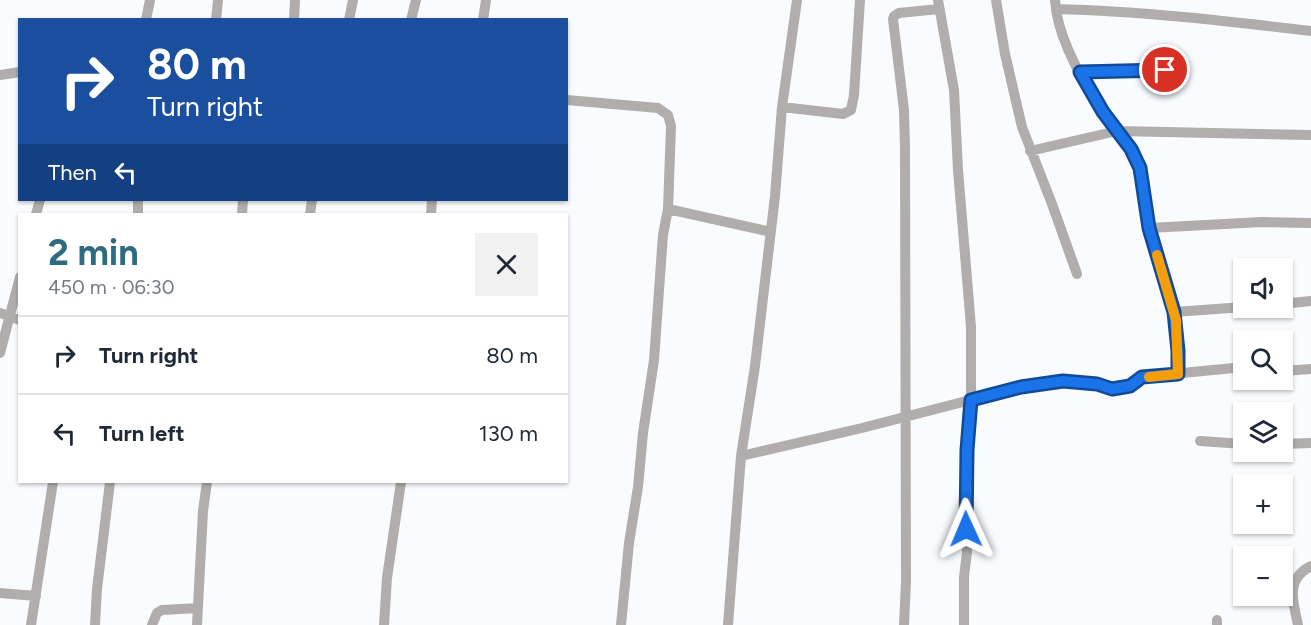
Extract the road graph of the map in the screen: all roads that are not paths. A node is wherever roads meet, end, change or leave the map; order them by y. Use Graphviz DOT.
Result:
graph roads {
  1 [pos="150,0"];
  2 [pos="218,0"];
  3 [pos="295,0"];
  4 [pos="352,0"];
  5 [pos="416,0"];
  6 [pos="486,0"];
  7 [pos="797,0"];
  8 [pos="860,0"];
  9 [pos="996,0"];
  10 [pos="1055,4"];
  11 [pos="939,5"];
  12 [pos="146,18"];
  13 [pos="216,18"];
  14 [pos="294,18"];
  15 [pos="349,18"];
  16 [pos="412,18"];
  17 [pos="483,18"];
  18 [pos="1311,31"];
  19 [pos="1185,70"];
  20 [pos="18,72"];
  21 [pos="1080,72"];
  22 [pos="0,75"];
  23 [pos="568,100"];
  24 [pos="782,107"];
  25 [pos="1117,131"];
  26 [pos="1311,135"];
  27 [pos="1030,151"];
  28 [pos="668,209"];
  29 [pos="1311,223"];
  30 [pos="1149,228"];
  31 [pos="771,232"];
  32 [pos="1077,274"];
  33 [pos="18,285"];
  34 [pos="1311,301"];
  35 [pos="1293,303"];
  36 [pos="1233,308"];
  37 [pos="1174,312"];
  38 [pos="10,316"];
  39 [pos="0,353"];
  40 [pos="1233,368"];
  41 [pos="1311,369"];
  42 [pos="1293,370"];
  43 [pos="1178,374"];
  44 [pos="971,400"];
  45 [pos="906,416"];
  46 [pos="1200,441"];
  47 [pos="1233,443"];
  48 [pos="1311,443"];
  49 [pos="1293,444"];
  50 [pos="741,456"];
  51 [pos="53,483"];
  52 [pos="110,483"];
  53 [pos="207,483"];
  54 [pos="400,483"];
  55 [pos="1311,566"];
  56 [pos="0,593"];
  57 [pos="36,596"];
  58 [pos="198,608"];
  59 [pos="31,625"];
  60 [pos="95,625"];
  61 [pos="152,625"];
  62 [pos="197,625"];
  63 [pos="384,625"];
  64 [pos="621,625"];
  65 [pos="728,625"];
  66 [pos="904,625"];
  67 [pos="964,625"];
  68 [pos="1298,625"];
  1 -- 12 [label="street"];
  2 -- 13 [label="street"];
  3 -- 14 [label="street"];
  4 -- 15 [label="street"];
  5 -- 16 [label="street"];
  6 -- 17 [label="street"];
  7 -- 24 [label="street"];
  8 -- 24 [label="street"];
  9 -- 27 [label="street"];
  10 -- 18 [label="street"];
  10 -- 21 [label="street"];
  11 -- 44 [label="street"];
  11 -- 45 [label="street"];
  19 -- 21 [label="street"];
  20 -- 22 [label="street"];
  21 -- 25 [label="street"];
  23 -- 28 [label="street"];
  24 -- 31 [label="street"];
  25 -- 26 [label="street"];
  25 -- 27 [label="street"];
  25 -- 30 [label="street"];
  27 -- 32 [label="street"];
  28 -- 31 [label="street"];
  28 -- 64 [label="street"];
  29 -- 30 [label="street"];
  30 -- 37 [label="street"];
  31 -- 50 [label="street"];
  33 -- 38 [label="street"];
  34 -- 35 [label="street"];
  36 -- 37 [label="street"];
  37 -- 43 [label="street"];
  38 -- 39 [label="street"];
  40 -- 43 [label="street"];
  41 -- 42 [label="street"];
  43 -- 44 [label="street"];
  44 -- 45 [label="street"];
  44 -- 67 [label="street"];
  45 -- 50 [label="street"];
  45 -- 66 [label="street"];
  46 -- 47 [label="street"];
  48 -- 49 [label="street"];
  50 -- 65 [label="street"];
  51 -- 57 [label="street"];
  52 -- 60 [label="street"];
  53 -- 58 [label="street"];
  54 -- 63 [label="street"];
  55 -- 68 [label="street"];
  56 -- 57 [label="street"];
  57 -- 59 [label="street"];
  58 -- 61 [label="street"];
  58 -- 62 [label="street"];
}
